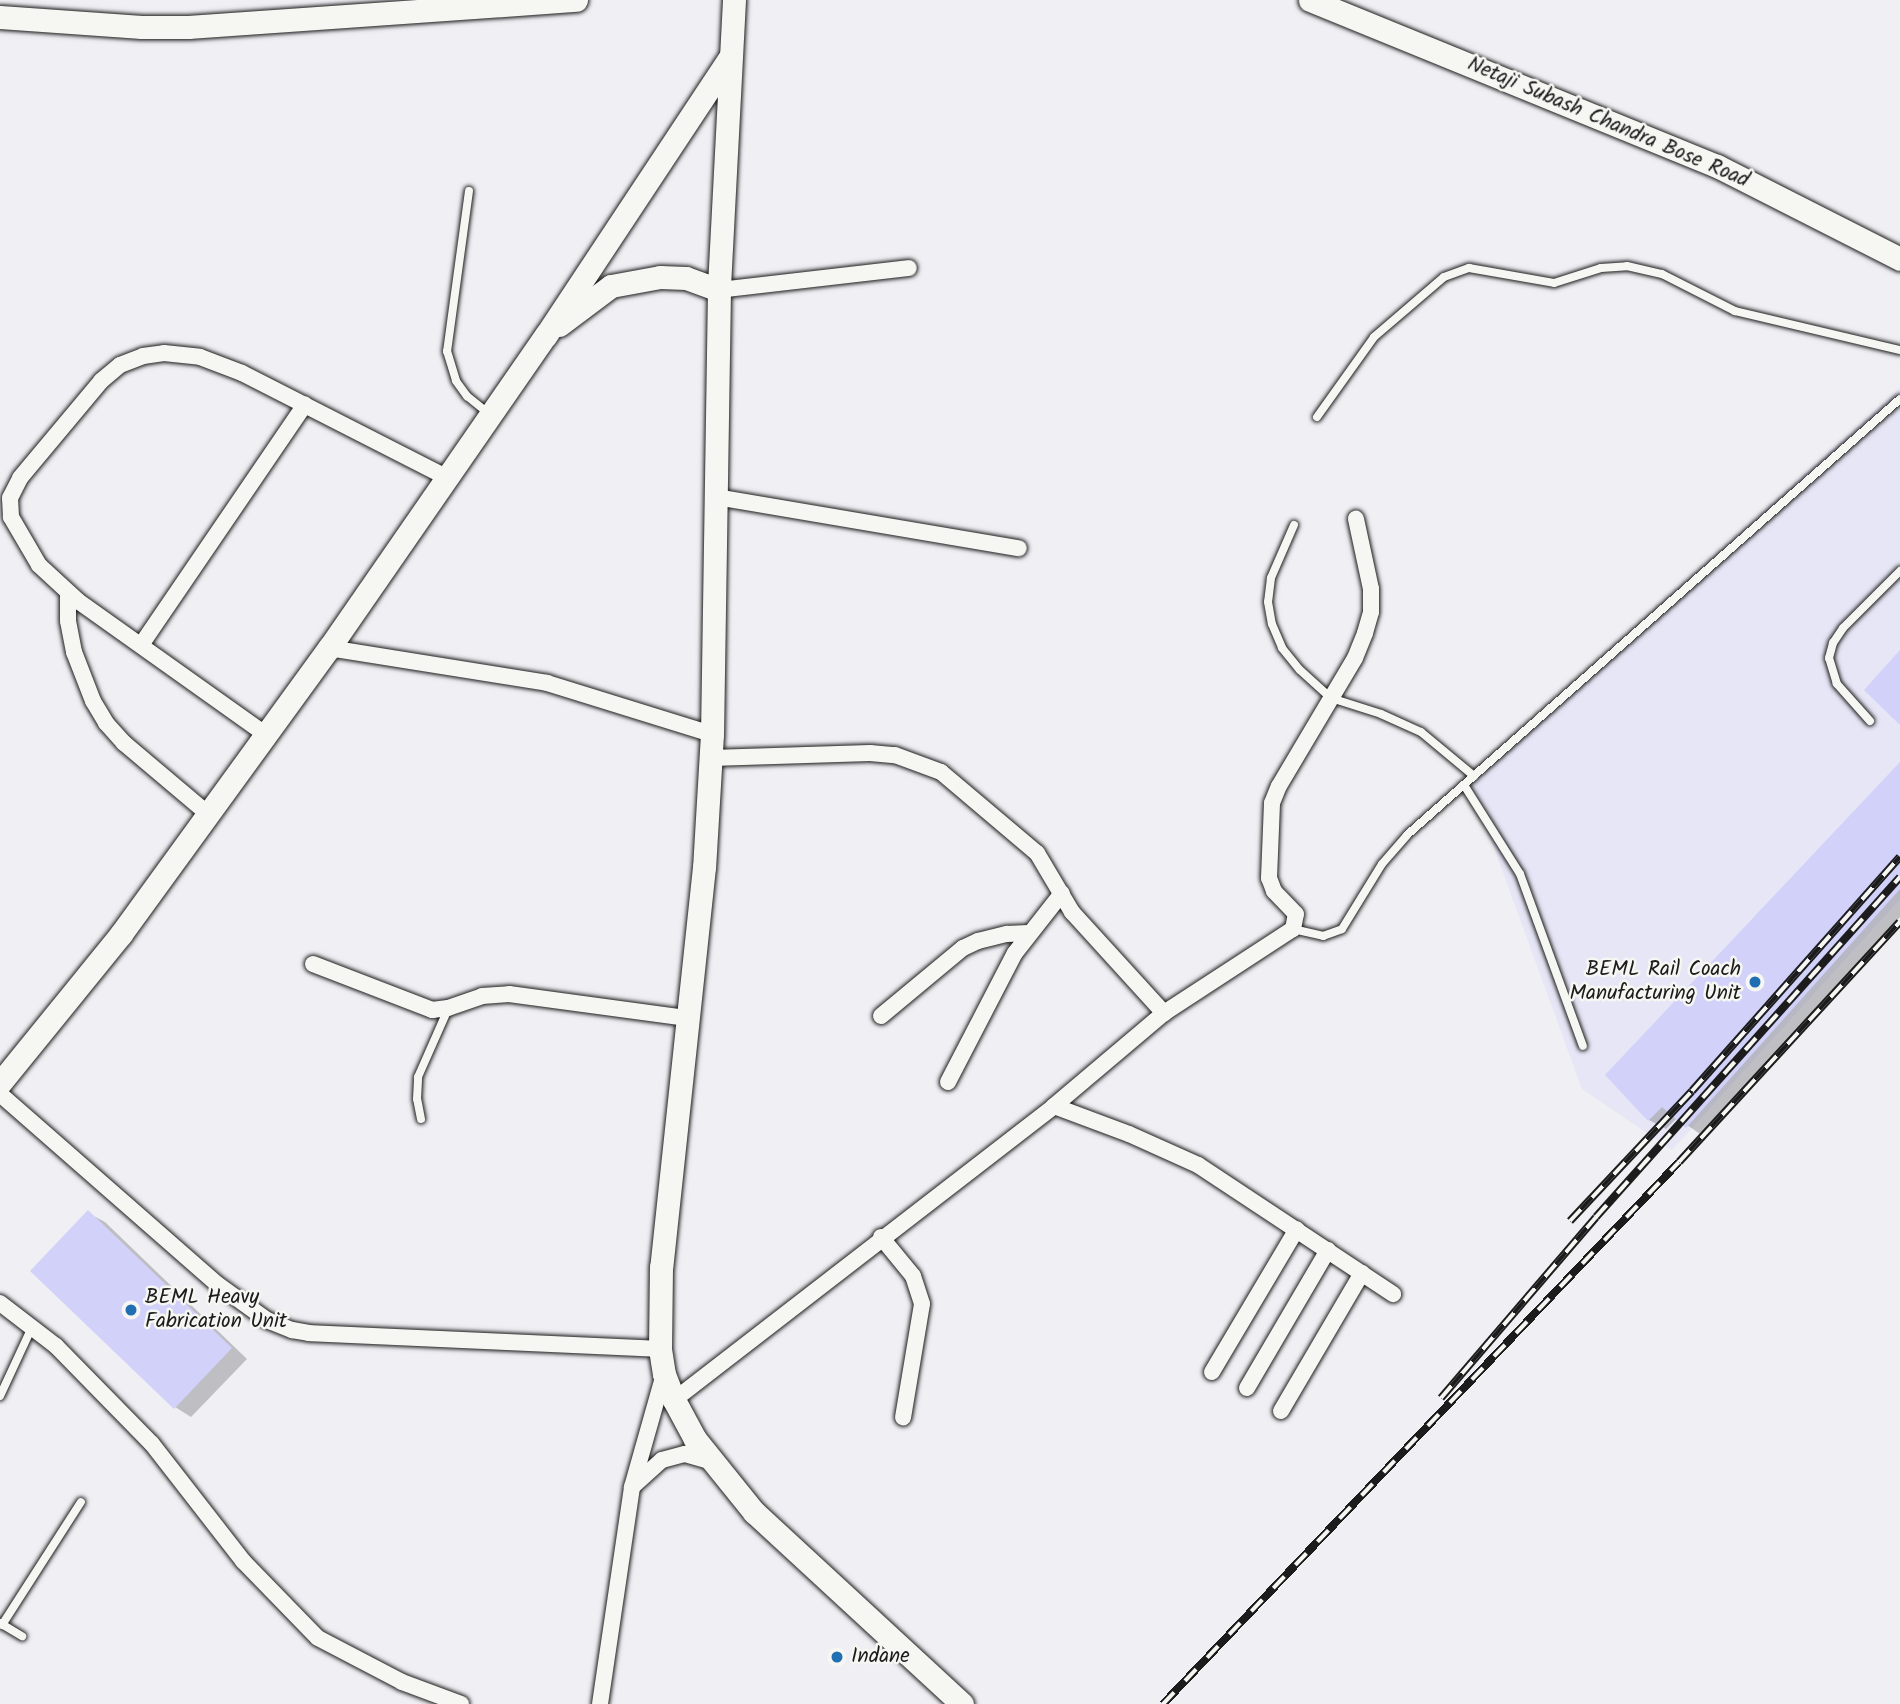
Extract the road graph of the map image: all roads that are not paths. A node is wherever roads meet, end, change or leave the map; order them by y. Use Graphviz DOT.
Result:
graph roads {
  1 [pos="576,0"];
  2 [pos="734,0"];
  3 [pos="1310,0"];
  4 [pos="0,18"];
  5 [pos="730,57"];
  6 [pos="469,191"];
  7 [pos="1900,259"];
  8 [pos="909,268"];
  9 [pos="719,290"];
  10 [pos="546,335"];
  11 [pos="1900,350"];
  12 [pos="1900,399"];
  13 [pos="305,405"];
  14 [pos="491,416"];
  15 [pos="1317,417"];
  16 [pos="448,478"];
  17 [pos="716,497"];
  18 [pos="1356,519"];
  19 [pos="1294,525"];
  20 [pos="1019,548"];
  21 [pos="1900,571"];
  22 [pos="68,593"];
  23 [pos="141,645"];
  24 [pos="329,648"];
  25 [pos="1331,698"];
  26 [pos="1870,721"];
  27 [pos="265,734"];
  28 [pos="712,734"];
  29 [pos="711,758"];
  30 [pos="1474,776"];
  31 [pos="1464,785"];
  32 [pos="208,814"];
  33 [pos="1062,893"];
  34 [pos="1293,929"];
  35 [pos="1028,933"];
  36 [pos="313,964"];
  37 [pos="448,1008"];
  38 [pos="1164,1013"];
  39 [pos="881,1016"];
  40 [pos="687,1018"];
  41 [pos="1583,1046"];
  42 [pos="948,1082"];
  43 [pos="0,1083"];
  44 [pos="0,1094"];
  45 [pos="1054,1106"];
  46 [pos="421,1119"];
  47 [pos="1297,1229"];
  48 [pos="881,1237"];
  49 [pos="1328,1250"];
  50 [pos="1362,1273"];
  51 [pos="1393,1294"];
  52 [pos="0,1303"];
  53 [pos="32,1327"];
  54 [pos="660,1349"];
  55 [pos="1212,1372"];
  56 [pos="664,1374"];
  57 [pos="1247,1388"];
  58 [pos="0,1396"];
  59 [pos="674,1400"];
  60 [pos="1281,1412"];
  61 [pos="903,1417"];
  62 [pos="713,1462"];
  63 [pos="632,1487"];
  64 [pos="82,1502"];
  65 [pos="1,1624"];
  66 [pos="22,1636"];
  67 [pos="461,1704"];
  68 [pos="600,1704"];
  69 [pos="962,1704"];
  1 -- 4 [label="main road"];
  2 -- 5 [label="main road"];
  3 -- 7 [label="main road, Netaji Subash Chandra Bose Road"];
  5 -- 9 [label="main road"];
  5 -- 10 [label="main road"];
  6 -- 14 [label="lane"];
  8 -- 9 [label="street"];
  9 -- 10 [label="main road"];
  9 -- 17 [label="main road"];
  10 -- 14 [label="main road"];
  11 -- 15 [label="lane"];
  12 -- 30 [label="lane"];
  13 -- 16 [label="street"];
  13 -- 22 [label="street"];
  13 -- 23 [label="street"];
  14 -- 16 [label="main road"];
  16 -- 24 [label="main road"];
  17 -- 20 [label="street"];
  17 -- 28 [label="main road"];
  18 -- 25 [label="street"];
  19 -- 25 [label="lane"];
  21 -- 26 [label="lane"];
  22 -- 23 [label="street"];
  22 -- 32 [label="street"];
  23 -- 27 [label="street"];
  24 -- 27 [label="main road"];
  24 -- 28 [label="street"];
  25 -- 30 [label="lane"];
  25 -- 34 [label="street"];
  27 -- 32 [label="main road"];
  28 -- 29 [label="main road"];
  29 -- 33 [label="street"];
  29 -- 40 [label="main road"];
  30 -- 31 [label="lane"];
  31 -- 34 [label="lane"];
  31 -- 41 [label="lane"];
  32 -- 43 [label="main road"];
  33 -- 35 [label="street"];
  33 -- 38 [label="street"];
  34 -- 38 [label="street"];
  35 -- 39 [label="street"];
  35 -- 42 [label="street"];
  36 -- 37 [label="street"];
  37 -- 40 [label="street"];
  37 -- 46 [label="lane"];
  38 -- 45 [label="street"];
  40 -- 54 [label="main road"];
  44 -- 54 [label="street"];
  45 -- 47 [label="street"];
  45 -- 48 [label="street"];
  47 -- 49 [label="street"];
  47 -- 55 [label="street"];
  48 -- 59 [label="street"];
  48 -- 61 [label="street"];
  49 -- 50 [label="street"];
  49 -- 57 [label="street"];
  50 -- 51 [label="street"];
  50 -- 60 [label="street"];
  52 -- 53 [label="street"];
  53 -- 58 [label="lane"];
  53 -- 67 [label="street"];
  54 -- 56 [label="main road"];
  56 -- 59 [label="main road"];
  56 -- 63 [label="street"];
  59 -- 62 [label="main road"];
  62 -- 63 [label="street"];
  62 -- 69 [label="main road"];
  63 -- 68 [label="street"];
  64 -- 65 [label="lane"];
  65 -- 66 [label="lane"];
}
